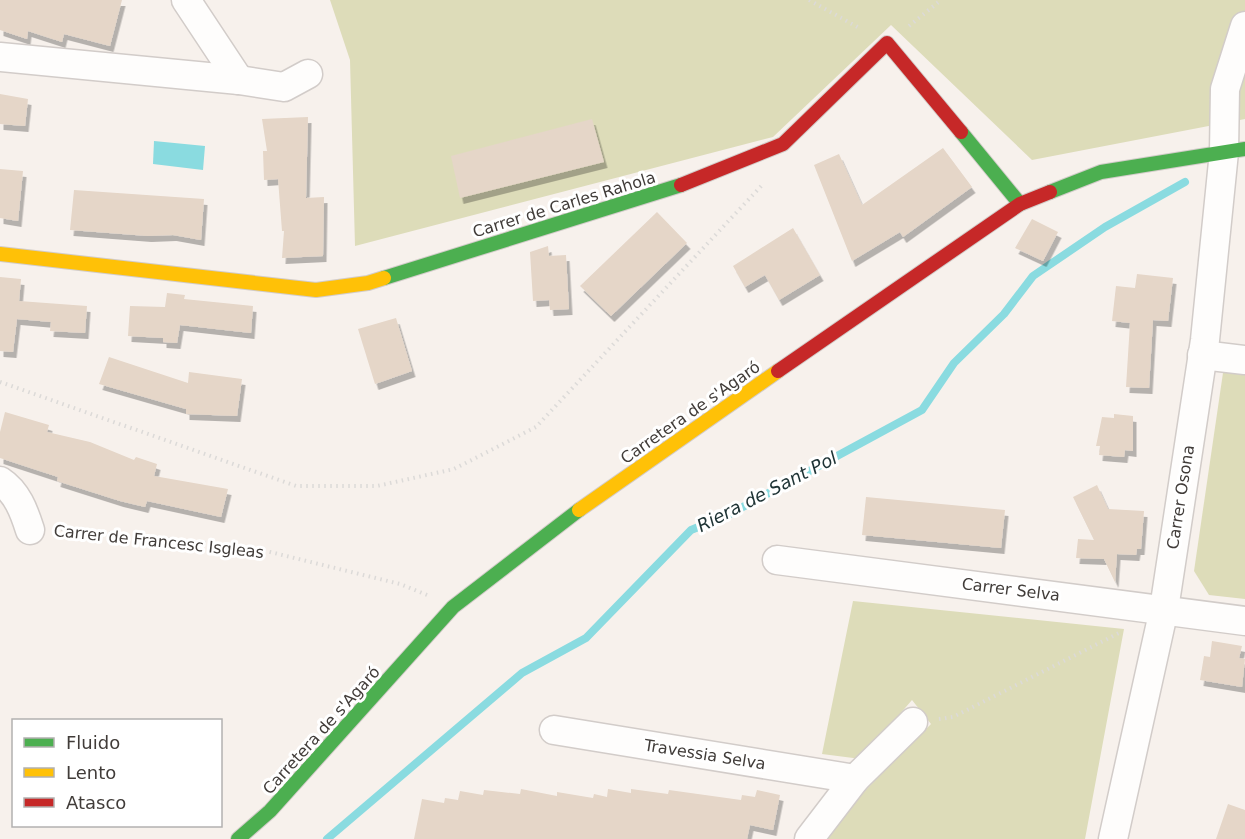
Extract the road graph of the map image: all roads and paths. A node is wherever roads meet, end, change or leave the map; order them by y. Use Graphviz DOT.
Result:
graph roads {
  1 [pos="186,0"];
  2 [pos="809,0"];
  3 [pos="940,0"];
  4 [pos="1245,26"];
  5 [pos="887,43"];
  6 [pos="0,57"];
  7 [pos="308,74"];
  8 [pos="239,80"];
  9 [pos="1235,150"];
  10 [pos="766,181"];
  11 [pos="1020,204"];
  12 [pos="0,254"];
  13 [pos="1202,355"];
  14 [pos="1245,360"];
  15 [pos="0,382"];
  16 [pos="0,481"];
  17 [pos="30,530"];
  18 [pos="777,560"];
  19 [pos="453,607"];
  20 [pos="1164,609"];
  21 [pos="1245,621"];
  22 [pos="1123,631"];
  23 [pos="913,722"];
  24 [pos="554,730"];
  25 [pos="855,779"];
  26 [pos="238,839"];
  27 [pos="809,839"];
  28 [pos="1113,839"];
  1 -- 8 [label="street"];
  2 -- 5 [label="path"];
  3 -- 5 [label="path"];
  4 -- 9 [label="street, Carrer Osona"];
  5 -- 11 [label="street"];
  5 -- 12 [label="street, Carrer de Carles Rahola"];
  6 -- 8 [label="street"];
  7 -- 8 [label="street"];
  9 -- 11 [label="street, Carretera de s'Agaró"];
  9 -- 13 [label="street, Carrer Osona"];
  10 -- 15 [label="path"];
  11 -- 19 [label="street, Carretera de s'Agaró"];
  13 -- 14 [label="street"];
  13 -- 20 [label="street, Carrer Osona"];
  16 -- 17 [label="street"];
  17 -- 19 [label="path, Carrer de Francesc Isgleas"];
  18 -- 20 [label="street, Carrer Selva"];
  19 -- 26 [label="street, Carretera de s'Agaró"];
  20 -- 21 [label="street, Carrer Selva"];
  20 -- 28 [label="street, Carrer Osona"];
  22 -- 23 [label="path"];
  23 -- 25 [label="street"];
  24 -- 25 [label="street, Travessia Selva"];
  25 -- 27 [label="street"];
}
